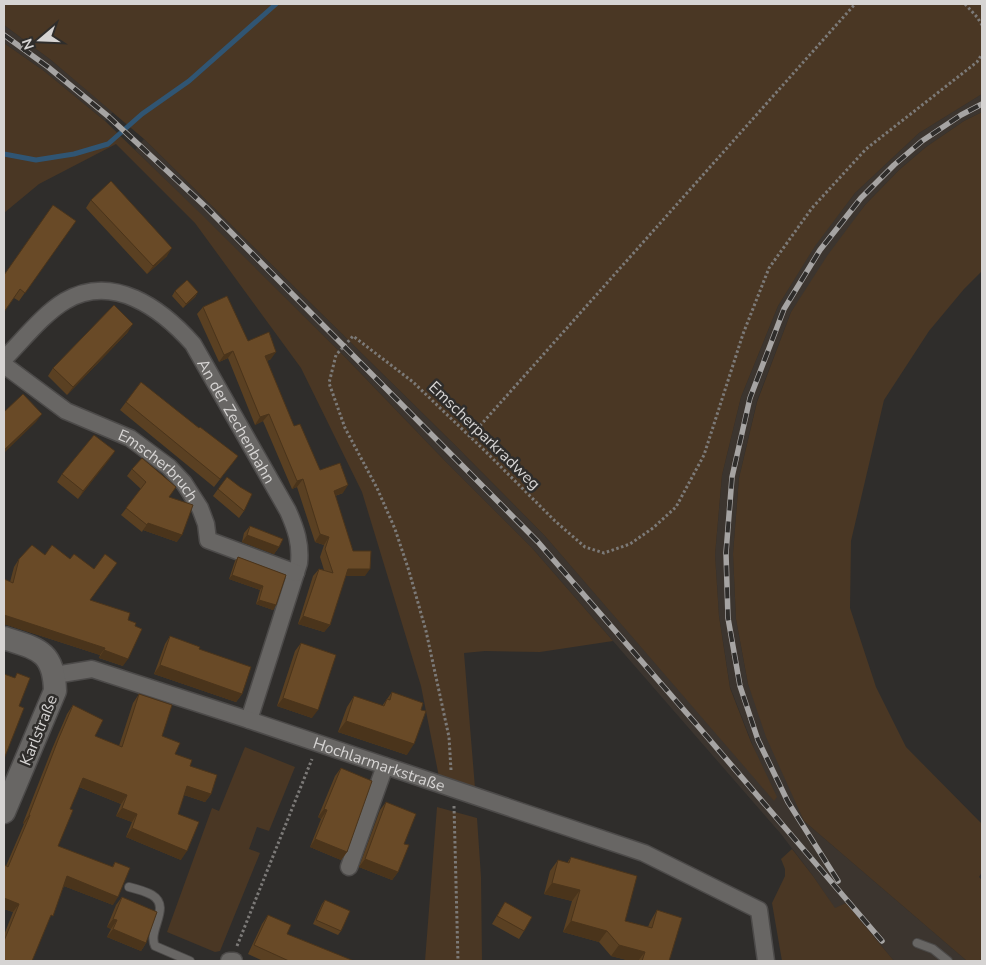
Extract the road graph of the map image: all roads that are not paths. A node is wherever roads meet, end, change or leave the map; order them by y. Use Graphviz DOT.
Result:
graph roads {
  1 [pos="4,359"];
  2 [pos="4,365"];
  3 [pos="296,573"];
  4 [pos="4,638"];
  5 [pos="54,674"];
  6 [pos="249,720"];
  7 [pos="385,766"];
  8 [pos="4,812"];
  9 [pos="349,867"];
  10 [pos="130,887"];
  11 [pos="917,943"];
  12 [pos="190,961"];
  13 [pos="766,961"];
  14 [pos="948,961"];
  1 -- 3 [label="street, An der Zechenbahn"];
  2 -- 3 [label="street, Emscherbruch"];
  3 -- 6 [label="street, An der Zechenbahn"];
  4 -- 5 [label="street"];
  5 -- 6 [label="street, Hochlarmarkstraße"];
  5 -- 8 [label="street, Karlstraße"];
  6 -- 7 [label="street, Hochlarmarkstraße"];
  7 -- 9 [label="street"];
  7 -- 13 [label="street, Hochlarmarkstraße"];
  10 -- 12 [label="lane"];
  11 -- 14 [label="lane"];
}
